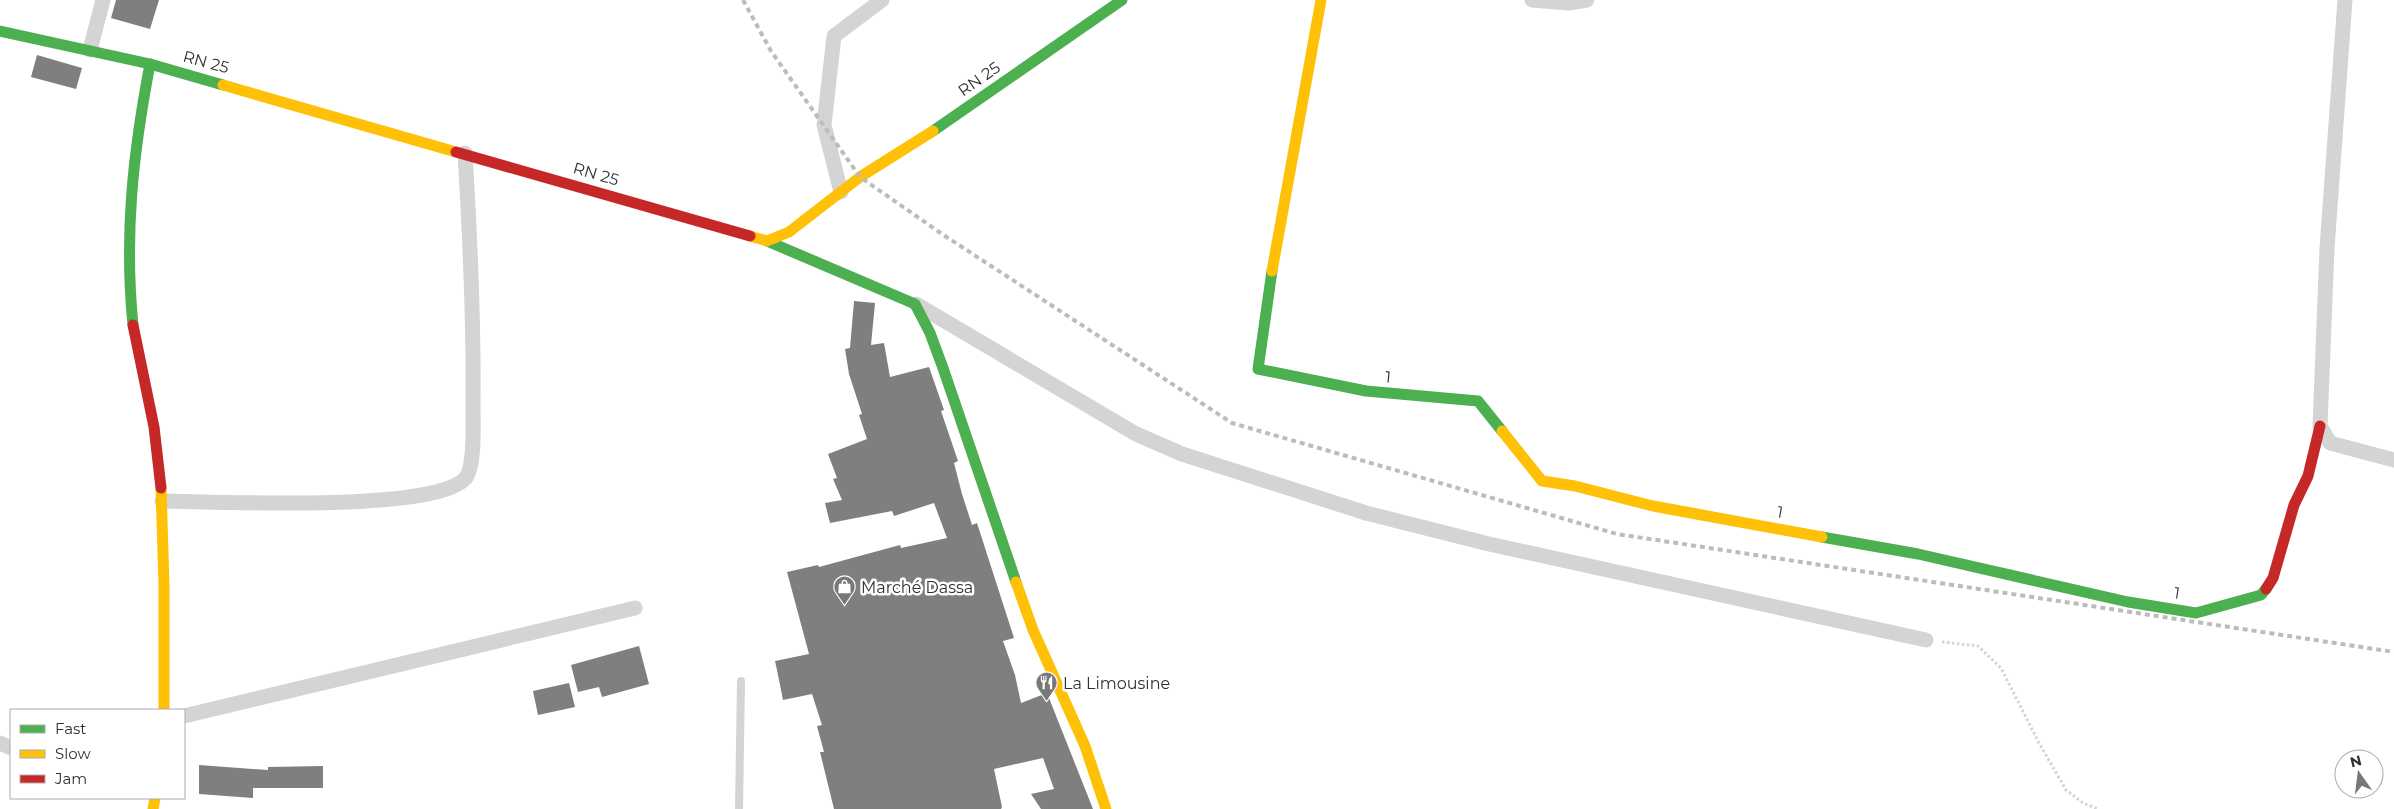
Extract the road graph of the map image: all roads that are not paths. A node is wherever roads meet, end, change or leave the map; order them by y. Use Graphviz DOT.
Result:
graph roads {
  1 [pos="103,0"];
  2 [pos="882,0"];
  3 [pos="1122,0"];
  4 [pos="1322,0"];
  5 [pos="1532,0"];
  6 [pos="1588,0"];
  7 [pos="2345,0"];
  8 [pos="0,31"];
  9 [pos="90,50"];
  10 [pos="150,64"];
  11 [pos="465,152"];
  12 [pos="841,192"];
  13 [pos="768,241"];
  14 [pos="915,304"];
  15 [pos="2320,426"];
  16 [pos="2394,460"];
  17 [pos="162,501"];
  18 [pos="635,608"];
  19 [pos="1926,640"];
  20 [pos="741,681"];
  21 [pos="164,709"];
  22 [pos="185,716"];
  23 [pos="739,809"];
  24 [pos="1106,809"];
  1 -- 9 [label="street"];
  2 -- 12 [label="street"];
  3 -- 12 [label="street, RN 25 / RN 25"];
  4 -- 15 [label="street, 1"];
  5 -- 6 [label="street"];
  7 -- 15 [label="street"];
  8 -- 9 [label="street, RN 25 / RN 25"];
  9 -- 10 [label="street, RN 25 / RN 25"];
  10 -- 11 [label="street, RN 25 / RN 25"];
  10 -- 17 [label="street"];
  11 -- 13 [label="street, RN 25 / RN 25"];
  11 -- 17 [label="street"];
  12 -- 13 [label="street, RN 25 / RN 25"];
  13 -- 14 [label="street"];
  14 -- 19 [label="street"];
  14 -- 24 [label="street"];
  15 -- 16 [label="street"];
  17 -- 21 [label="street"];
  18 -- 22 [label="street"];
  20 -- 23 [label="lane"];
}
